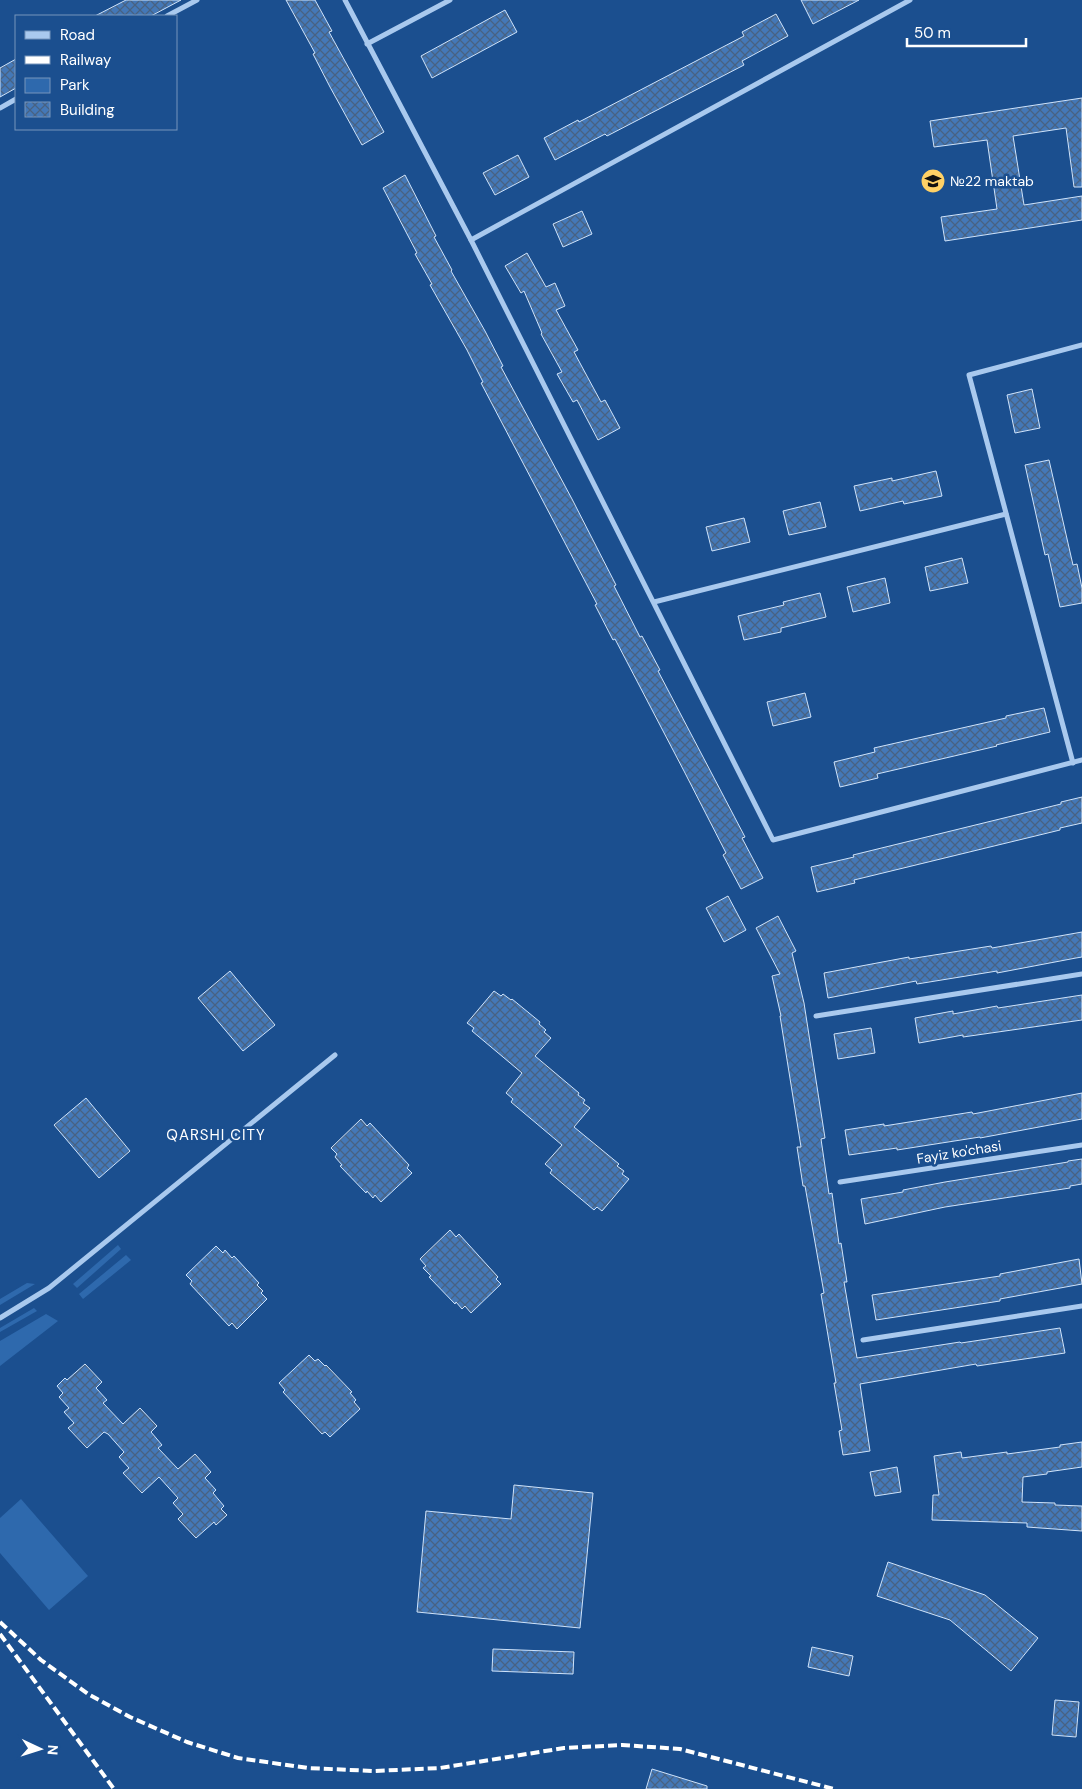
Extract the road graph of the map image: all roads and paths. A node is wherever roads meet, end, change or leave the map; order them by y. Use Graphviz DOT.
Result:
graph roads {
  1 [pos="197,0"];
  2 [pos="345,0"];
  3 [pos="450,0"];
  4 [pos="910,0"];
  5 [pos="169,15"];
  6 [pos="367,44"];
  7 [pos="15,100"];
  8 [pos="0,108"];
  9 [pos="471,240"];
  10 [pos="1082,345"];
  11 [pos="1006,514"];
  12 [pos="654,602"];
  13 [pos="1082,760"];
  14 [pos="1073,763"];
  15 [pos="1082,974"];
  16 [pos="816,1016"];
  17 [pos="335,1055"];
  18 [pos="1082,1145"];
  19 [pos="840,1182"];
  20 [pos="1082,1306"];
  21 [pos="0,1318"];
  22 [pos="863,1340"];
  1 -- 5 [label="street"];
  2 -- 6 [label="street"];
  3 -- 6 [label="street"];
  4 -- 9 [label="street"];
  6 -- 9 [label="street"];
  7 -- 8 [label="street"];
  9 -- 12 [label="street"];
  10 -- 11 [label="street"];
  11 -- 12 [label="street"];
  11 -- 14 [label="street"];
  12 -- 14 [label="street"];
  13 -- 14 [label="street"];
  15 -- 16 [label="street"];
  17 -- 21 [label="street"];
  18 -- 19 [label="street, Fayiz ko'chasi"];
  20 -- 22 [label="street"];
}
